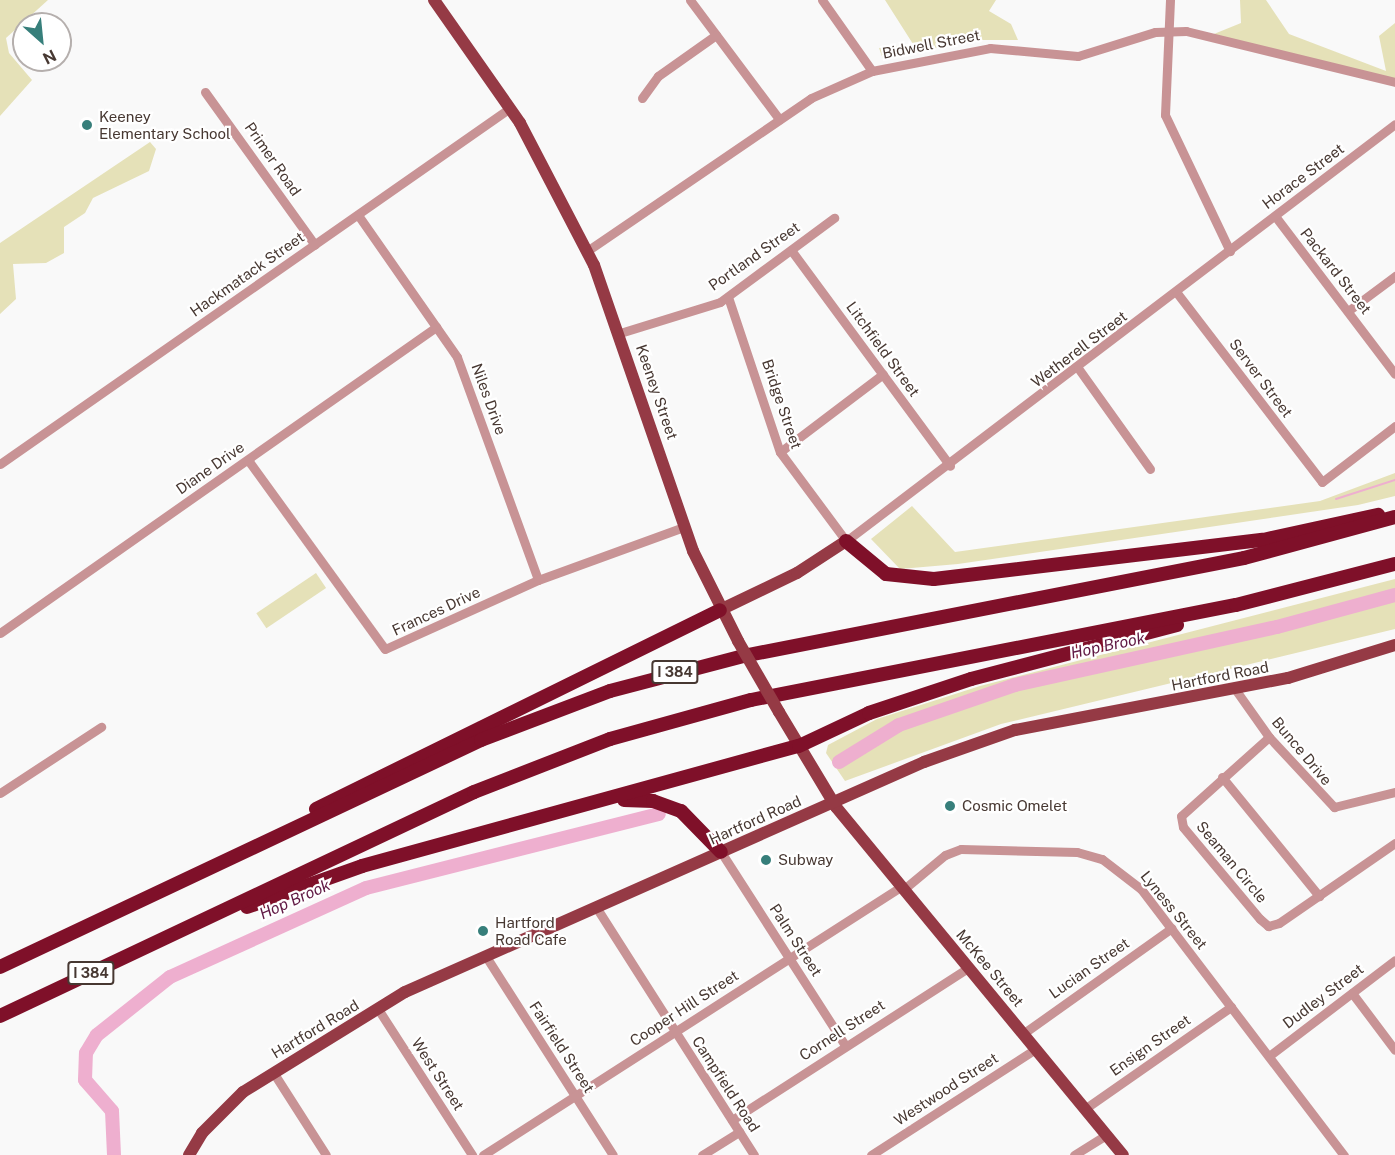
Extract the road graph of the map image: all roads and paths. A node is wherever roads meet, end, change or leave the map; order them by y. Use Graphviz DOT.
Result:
graph roads {
  1 [pos="434,0"];
  2 [pos="690,0"];
  3 [pos="822,0"];
  4 [pos="1170,0"];
  5 [pos="1168,32"];
  6 [pos="717,35"];
  7 [pos="872,70"];
  8 [pos="1395,82"];
  9 [pos="205,92"];
  10 [pos="642,98"];
  11 [pos="510,108"];
  12 [pos="779,119"];
  13 [pos="1395,124"];
  14 [pos="358,215"];
  15 [pos="1275,216"];
  16 [pos="834,218"];
  17 [pos="315,245"];
  18 [pos="791,250"];
  19 [pos="587,251"];
  20 [pos="1230,251"];
  21 [pos="1395,276"];
  22 [pos="1177,292"];
  23 [pos="728,297"];
  24 [pos="1348,311"];
  25 [pos="436,327"];
  26 [pos="620,333"];
  27 [pos="1078,368"];
  28 [pos="883,374"];
  29 [pos="1395,374"];
  30 [pos="1395,426"];
  31 [pos="780,452"];
  32 [pos="248,460"];
  33 [pos="0,464"];
  34 [pos="950,466"];
  35 [pos="1150,469"];
  36 [pos="1395,515"];
  37 [pos="684,527"];
  38 [pos="846,541"];
  39 [pos="1395,564"];
  40 [pos="538,580"];
  41 [pos="720,610"];
  42 [pos="1210,611"];
  43 [pos="0,633"];
  44 [pos="1395,645"];
  45 [pos="1235,689"];
  46 [pos="101,727"];
  47 [pos="1269,737"];
  48 [pos="799,746"];
  49 [pos="1222,777"];
  50 [pos="1395,792"];
  51 [pos="0,793"];
  52 [pos="832,802"];
  53 [pos="572,808"];
  54 [pos="276,836"];
  55 [pos="1395,843"];
  56 [pos="721,852"];
  57 [pos="903,888"];
  58 [pos="1320,896"];
  59 [pos="596,907"];
  60 [pos="219,913"];
  61 [pos="1172,928"];
  62 [pos="486,955"];
  63 [pos="789,958"];
  64 [pos="1395,960"];
  65 [pos="0,967"];
  66 [pos="969,967"];
  67 [pos="1352,993"];
  68 [pos="1231,1007"];
  69 [pos="378,1009"];
  70 [pos="0,1016"];
  71 [pos="675,1032"];
  72 [pos="1024,1033"];
  73 [pos="845,1045"];
  74 [pos="1037,1048"];
  75 [pos="1395,1050"];
  76 [pos="1269,1056"];
  77 [pos="273,1072"];
  78 [pos="575,1096"];
  79 [pos="1086,1108"];
  80 [pos="732,1119"];
  81 [pos="739,1132"];
  82 [pos="1107,1134"];
  83 [pos="189,1155"];
  84 [pos="326,1155"];
  85 [pos="472,1155"];
  86 [pos="483,1155"];
  87 [pos="613,1155"];
  88 [pos="702,1155"];
  89 [pos="754,1155"];
  90 [pos="871,1155"];
  91 [pos="1074,1155"];
  92 [pos="1123,1155"];
  93 [pos="1344,1155"];
  1 -- 11 [label="main road, Keeney Street"];
  2 -- 6 [label="street"];
  3 -- 7 [label="street"];
  4 -- 5 [label="street"];
  5 -- 7 [label="street, Bidwell Street"];
  5 -- 8 [label="street, Bidwell Street"];
  5 -- 20 [label="street"];
  6 -- 10 [label="street"];
  6 -- 12 [label="street"];
  7 -- 12 [label="street, Bidwell Street"];
  9 -- 17 [label="street, Primer Road"];
  11 -- 14 [label="street, Hackmatack Street"];
  11 -- 19 [label="main road, Keeney Street"];
  12 -- 19 [label="street, Bidwell Street"];
  13 -- 15 [label="street, Horace Street"];
  14 -- 17 [label="street, Hackmatack Street"];
  14 -- 25 [label="street, Niles Drive"];
  15 -- 20 [label="street, Horace Street"];
  15 -- 24 [label="street, Packard Street"];
  16 -- 18 [label="street, Portland Street"];
  17 -- 33 [label="street, Hackmatack Street"];
  18 -- 23 [label="street, Portland Street"];
  18 -- 28 [label="street, Litchfield Street"];
  19 -- 26 [label="main road, Keeney Street"];
  20 -- 22 [label="street, Wetherell Street"];
  21 -- 24 [label="street"];
  22 -- 27 [label="street, Wetherell Street"];
  22 -- 30 [label="street, Server Street"];
  23 -- 26 [label="street, Portland Street"];
  23 -- 31 [label="street, Bridge Street"];
  24 -- 29 [label="street, Packard Street"];
  25 -- 32 [label="street, Diane Drive"];
  25 -- 40 [label="street, Niles Drive"];
  26 -- 37 [label="main road, Keeney Street"];
  27 -- 34 [label="street, Wetherell Street"];
  27 -- 35 [label="street"];
  28 -- 31 [label="street"];
  28 -- 34 [label="street, Litchfield Street"];
  31 -- 38 [label="street, Bridge Street"];
  32 -- 40 [label="street, Frances Drive"];
  32 -- 43 [label="street, Diane Drive"];
  34 -- 38 [label="street, Wetherell Street"];
  36 -- 38 [label="highway"];
  36 -- 54 [label="highway, I 384"];
  37 -- 40 [label="street, Frances Drive"];
  37 -- 41 [label="main road, Keeney Street"];
  38 -- 41 [label="main road, Wetherell Street"];
  39 -- 42 [label="highway, I 384"];
  41 -- 48 [label="main road, Keeney Street, bridge"];
  41 -- 54 [label="highway"];
  42 -- 48 [label="highway"];
  42 -- 60 [label="highway, I 384"];
  44 -- 45 [label="main road, Hartford Road"];
  45 -- 47 [label="street, Bunce Drive"];
  45 -- 52 [label="main road, Hartford Road"];
  46 -- 51 [label="street"];
  47 -- 49 [label="street, Seaman Circle"];
  47 -- 50 [label="street, Bunce Drive"];
  48 -- 52 [label="main road, Keeney Street"];
  48 -- 53 [label="highway"];
  49 -- 58 [label="street"];
  49 -- 58 [label="street, Seaman Circle"];
  52 -- 56 [label="main road, Hartford Road"];
  52 -- 57 [label="main road, McKee Street"];
  53 -- 56 [label="highway"];
  53 -- 60 [label="highway"];
  54 -- 65 [label="highway, I 384"];
  55 -- 58 [label="street, Seaman Circle"];
  56 -- 59 [label="main road, Hartford Road"];
  56 -- 63 [label="street, Palm Street"];
  57 -- 61 [label="street, Lyness Street"];
  57 -- 63 [label="street, Cooper Hill Street"];
  57 -- 66 [label="main road, McKee Street"];
  59 -- 62 [label="main road, Hartford Road"];
  59 -- 71 [label="street, Campfield Road"];
  60 -- 70 [label="highway, I 384"];
  61 -- 68 [label="street, Lyness Street"];
  61 -- 72 [label="street, Lucian Street"];
  62 -- 69 [label="main road, Hartford Road"];
  62 -- 78 [label="street, Fairfield Street"];
  63 -- 71 [label="street, Cooper Hill Street"];
  63 -- 73 [label="street, Palm Street"];
  64 -- 67 [label="street, Dudley Street"];
  66 -- 72 [label="main road, McKee Street"];
  66 -- 73 [label="street, Cornell Street"];
  67 -- 75 [label="street"];
  67 -- 76 [label="street, Dudley Street"];
  68 -- 76 [label="street, Lyness Street"];
  68 -- 79 [label="street, Ensign Street"];
  69 -- 77 [label="main road, Hartford Road"];
  69 -- 85 [label="street, West Street"];
  71 -- 78 [label="street, Cooper Hill Street"];
  71 -- 80 [label="street, Campfield Road"];
  72 -- 74 [label="main road, McKee Street"];
  73 -- 80 [label="street, Cornell Street"];
  74 -- 79 [label="main road, McKee Street"];
  74 -- 90 [label="street, Westwood Street"];
  76 -- 93 [label="street, Lyness Street"];
  77 -- 83 [label="main road, Hartford Road"];
  77 -- 84 [label="street"];
  78 -- 86 [label="street, Cooper Hill Street"];
  78 -- 87 [label="street, Fairfield Street"];
  79 -- 82 [label="main road, McKee Street"];
  80 -- 81 [label="street, Campfield Road"];
  81 -- 88 [label="street"];
  81 -- 89 [label="street, Campfield Road"];
  82 -- 91 [label="street"];
  82 -- 92 [label="main road, McKee Street"];
}
